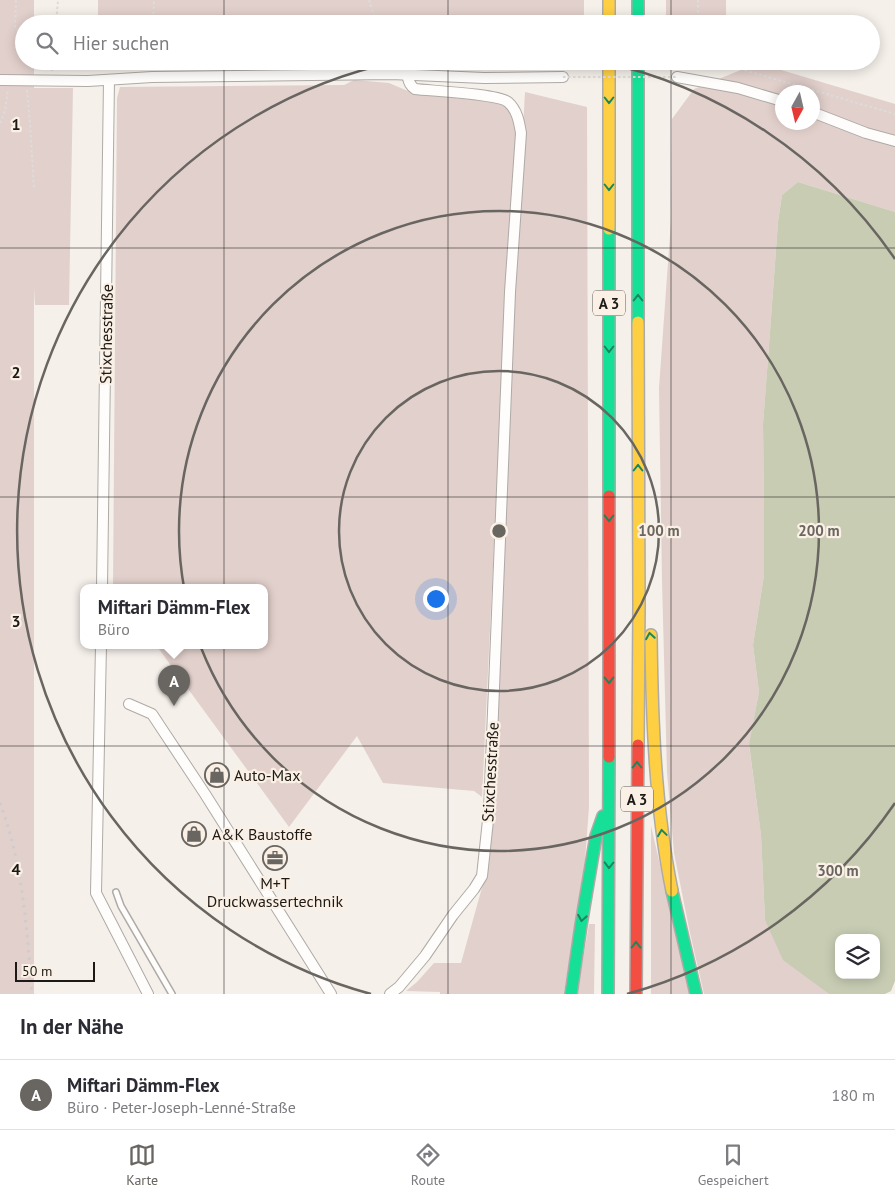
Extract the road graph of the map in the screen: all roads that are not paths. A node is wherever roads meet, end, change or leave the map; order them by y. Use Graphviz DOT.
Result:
graph roads {
  1 [pos="609,0"];
  2 [pos="638,0"];
  3 [pos="609,15"];
  4 [pos="638,15"];
  5 [pos="609,70"];
  6 [pos="638,70"];
  7 [pos="407,75"];
  8 [pos="563,77"];
  9 [pos="677,77"];
  10 [pos="4,80"];
  11 [pos="110,80"];
  12 [pos="775,99"];
  13 [pos="820,115"];
  14 [pos="895,141"];
  15 [pos="102,584"];
  16 [pos="639,604"];
  17 [pos="101,649"];
  18 [pos="129,704"];
  19 [pos="609,799"];
  20 [pos="116,892"];
  21 [pos="148,994"];
  22 [pos="172,994"];
  23 [pos="331,994"];
  24 [pos="390,994"];
  25 [pos="571,994"];
  26 [pos="608,994"];
  27 [pos="636,994"];
  28 [pos="696,994"];
  1 -- 3 [label="highway"];
  2 -- 4 [label="highway"];
  5 -- 19 [label="highway, A 3, one-way"];
  16 -- 6 [label="highway, A 3, one-way"];
  7 -- 8 [label="street"];
  7 -- 11 [label="street"];
  7 -- 24 [label="street, Stixchesstraße"];
  9 -- 12 [label="street"];
  10 -- 11 [label="street"];
  11 -- 15 [label="street, Stixchesstraße"];
  13 -- 14 [label="street"];
  27 -- 16 [label="highway, A 3, one-way"];
  28 -- 16 [label="highway, one-way"];
  17 -- 21 [label="street"];
  18 -- 23 [label="street"];
  19 -- 25 [label="highway, one-way"];
  19 -- 26 [label="highway, A 3, one-way"];
  20 -- 22 [label="lane"];
}
